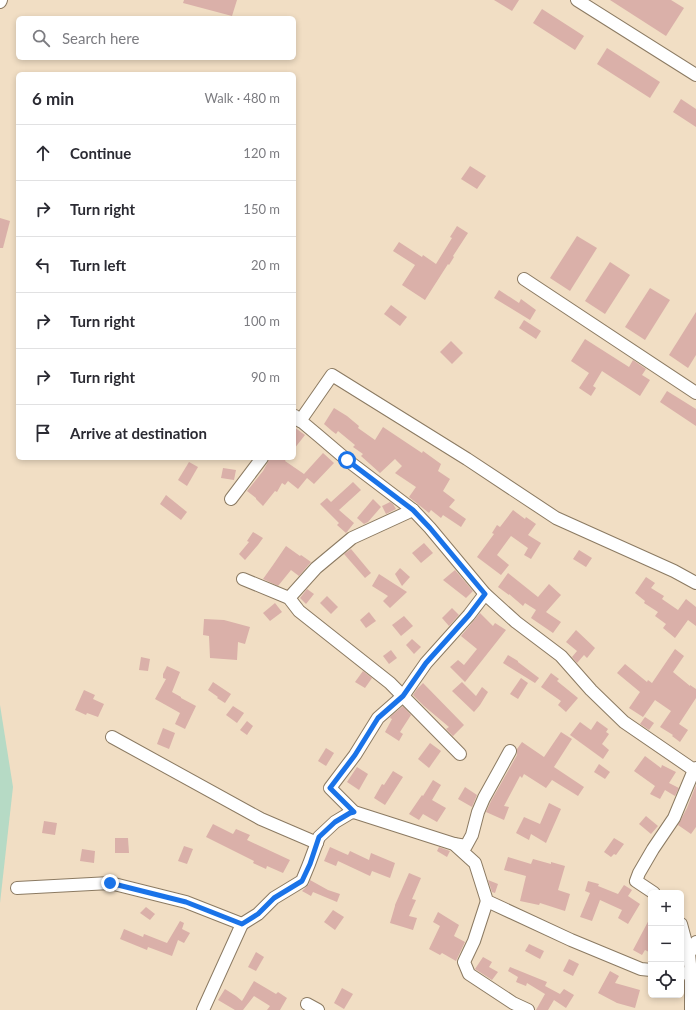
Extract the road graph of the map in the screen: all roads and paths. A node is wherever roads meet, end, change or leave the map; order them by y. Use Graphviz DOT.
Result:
graph roads {
  1 [pos="577,0"];
  2 [pos="696,75"];
  3 [pos="524,279"];
  4 [pos="696,393"];
  5 [pos="297,419"];
  6 [pos="260,460"];
  7 [pos="231,499"];
  8 [pos="413,510"];
  9 [pos="243,579"];
  10 [pos="696,583"];
  11 [pos="485,594"];
  12 [pos="289,598"];
  13 [pos="403,696"];
  14 [pos="112,737"];
  15 [pos="510,752"];
  16 [pos="460,754"];
  17 [pos="695,769"];
  18 [pos="354,812"];
  19 [pos="317,843"];
  20 [pos="454,844"];
  21 [pos="17,888"];
  22 [pos="650,890"];
  23 [pos="487,901"];
  24 [pos="242,924"];
  25 [pos="682,926"];
  26 [pos="696,942"];
  27 [pos="689,954"];
  28 [pos="648,970"];
  29 [pos="689,975"];
  30 [pos="307,1004"];
  31 [pos="203,1010"];
  32 [pos="318,1010"];
  33 [pos="528,1010"];
  34 [pos="691,1010"];
  1 -- 2 [label="street"];
  3 -- 4 [label="street"];
  5 -- 8 [label="street"];
  5 -- 10 [label="street"];
  6 -- 7 [label="street"];
  8 -- 11 [label="street"];
  8 -- 12 [label="street"];
  9 -- 12 [label="street"];
  11 -- 13 [label="street"];
  11 -- 17 [label="street"];
  12 -- 13 [label="street"];
  13 -- 16 [label="street"];
  13 -- 18 [label="street"];
  14 -- 19 [label="street"];
  15 -- 20 [label="street"];
  17 -- 22 [label="street"];
  18 -- 19 [label="street"];
  18 -- 20 [label="street"];
  19 -- 24 [label="street"];
  20 -- 23 [label="street"];
  21 -- 24 [label="street"];
  23 -- 28 [label="street"];
  23 -- 33 [label="street"];
  24 -- 31 [label="street"];
  25 -- 27 [label="street"];
  26 -- 27 [label="street"];
  27 -- 29 [label="street"];
  29 -- 34 [label="street"];
  30 -- 32 [label="street"];
}
